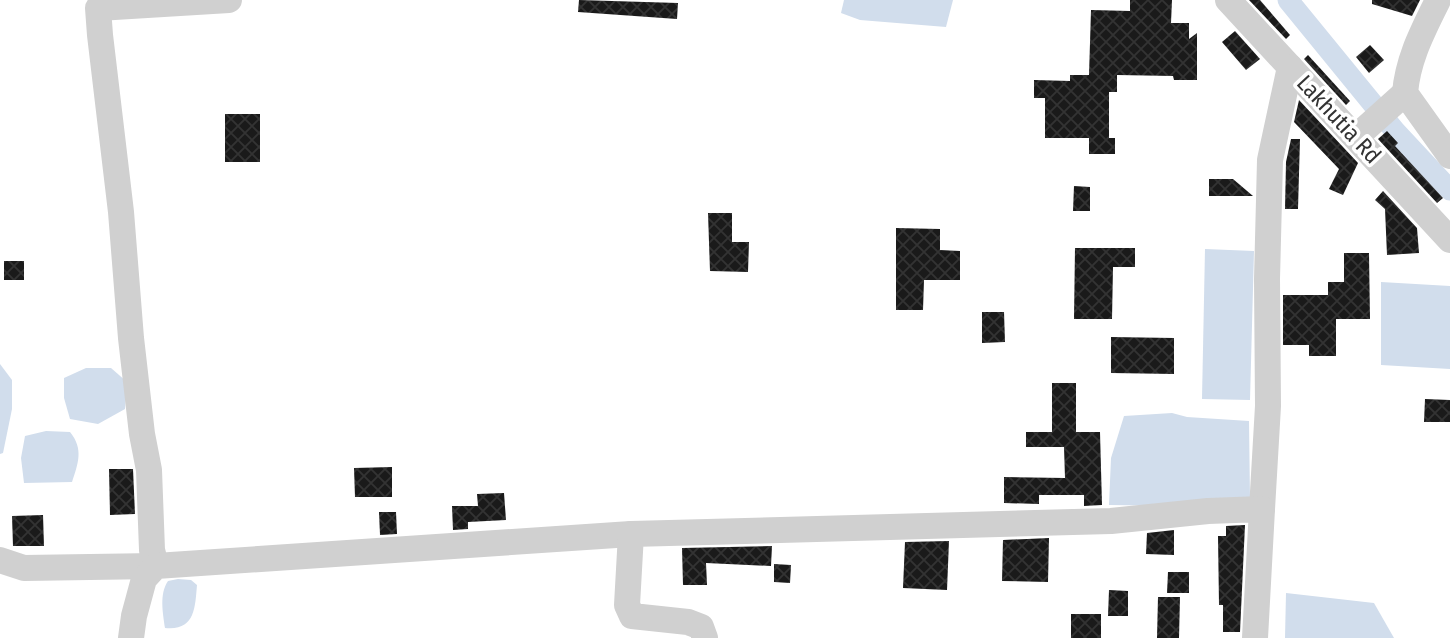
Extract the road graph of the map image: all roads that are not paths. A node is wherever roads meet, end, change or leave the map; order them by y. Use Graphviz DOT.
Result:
graph roads {
  1 [pos="229,0"];
  2 [pos="1227,0"];
  3 [pos="1438,0"];
  4 [pos="1290,67"];
  5 [pos="1402,96"];
  6 [pos="1364,130"];
  7 [pos="1450,156"];
  8 [pos="1450,240"];
  9 [pos="1262,509"];
  10 [pos="631,534"];
  11 [pos="0,559"];
  12 [pos="156,566"];
  13 [pos="131,638"];
  14 [pos="705,638"];
  15 [pos="1255,638"];
  1 -- 12 [label="street"];
  2 -- 4 [label="street, Lakhutia Rd"];
  3 -- 5 [label="street"];
  4 -- 6 [label="street, Lakhutia Rd"];
  4 -- 9 [label="street"];
  5 -- 6 [label="street"];
  5 -- 7 [label="street"];
  6 -- 8 [label="street, Lakhutia Rd"];
  9 -- 10 [label="street"];
  9 -- 15 [label="street"];
  10 -- 12 [label="street"];
  10 -- 14 [label="street"];
  11 -- 12 [label="street"];
  12 -- 13 [label="street"];
}
